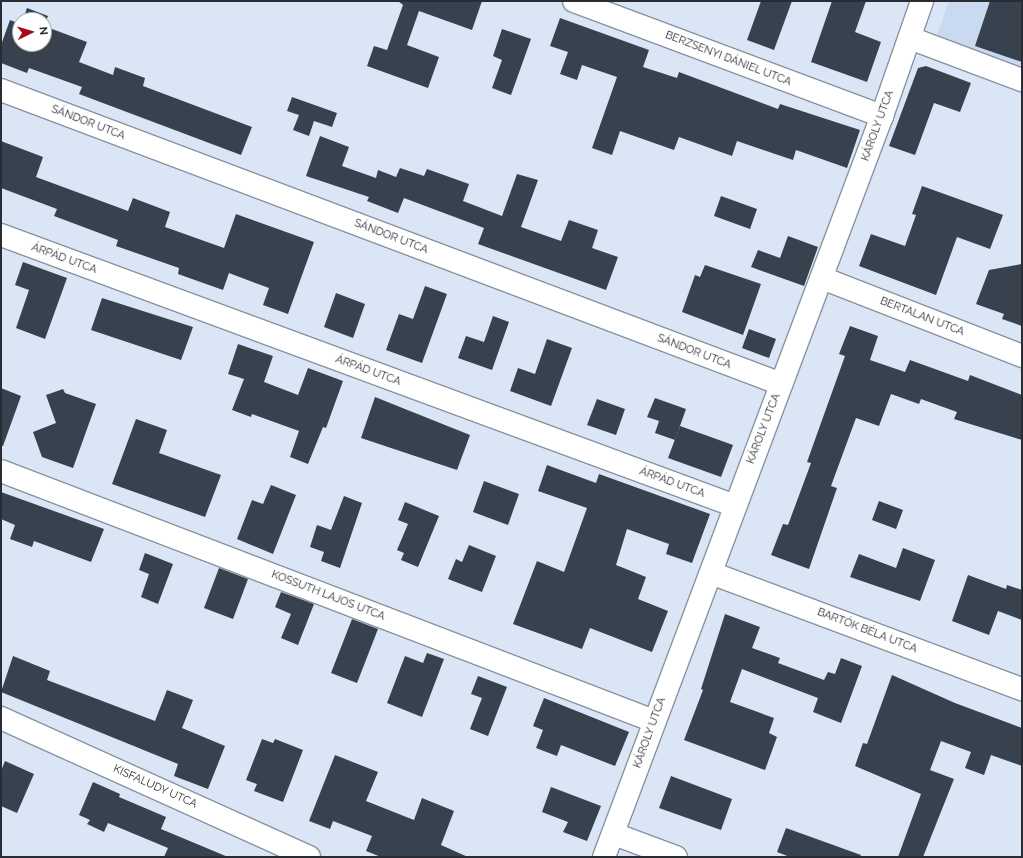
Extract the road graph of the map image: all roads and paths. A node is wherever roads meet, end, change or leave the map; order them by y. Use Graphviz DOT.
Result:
graph roads {
  1 [pos="574,1"];
  2 [pos="922,1"];
  3 [pos="910,38"];
  4 [pos="1022,80"];
  5 [pos="1,90"];
  6 [pos="882,116"];
  7 [pos="1,235"];
  8 [pos="822,278"];
  9 [pos="1022,356"];
  10 [pos="781,384"];
  11 [pos="1,471"];
  12 [pos="735,506"];
  13 [pos="712,573"];
  14 [pos="1022,689"];
  15 [pos="1,718"];
  16 [pos="654,721"];
  17 [pos="614,834"];
  18 [pos="309,857"];
  19 [pos="604,857"];
  20 [pos="676,857"];
  1 -- 6 [label="street, BERZSENYI DÁNIEL UTCA"];
  2 -- 3 [label="street, KÁROLY UTCA"];
  3 -- 4 [label="street"];
  3 -- 6 [label="street, KÁROLY UTCA"];
  5 -- 10 [label="street, SÁNDOR UTCA"];
  6 -- 8 [label="street, KÁROLY UTCA"];
  7 -- 12 [label="street, ÁRPÁD UTCA"];
  8 -- 9 [label="street, BERTALAN UTCA"];
  8 -- 10 [label="street, KÁROLY UTCA"];
  10 -- 12 [label="street, KÁROLY UTCA"];
  11 -- 16 [label="street, KOSSUTH LAJOS UTCA"];
  12 -- 13 [label="street, KÁROLY UTCA"];
  13 -- 14 [label="street, BARTÓK BÉLA UTCA"];
  13 -- 16 [label="street, KÁROLY UTCA"];
  15 -- 18 [label="street, KISFALUDY UTCA"];
  16 -- 17 [label="street, KÁROLY UTCA"];
  17 -- 19 [label="street, KÁROLY UTCA"];
  17 -- 20 [label="street"];
}
